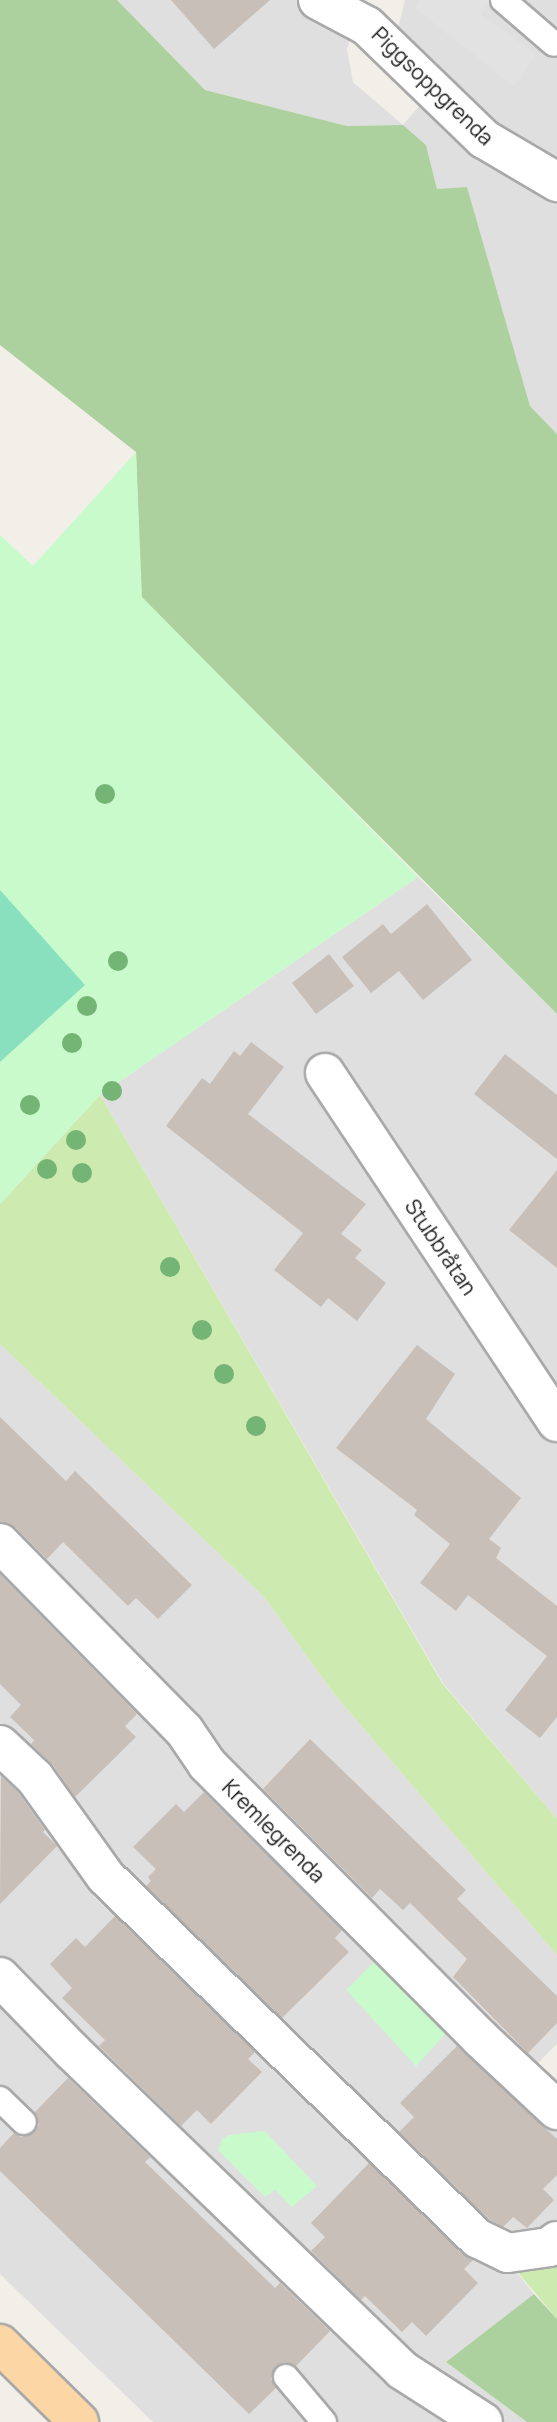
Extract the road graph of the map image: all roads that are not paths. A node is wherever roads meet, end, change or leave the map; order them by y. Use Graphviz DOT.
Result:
graph roads {
  1 [pos="318,0"];
  2 [pos="503,0"];
  3 [pos="374,13"];
  4 [pos="554,44"];
  5 [pos="557,183"];
  6 [pos="325,1073"];
  7 [pos="557,1422"];
  8 [pos="0,1543"];
  9 [pos="0,1745"];
  10 [pos="0,1977"];
  11 [pos="0,2099"];
  12 [pos="557,2110"];
  13 [pos="24,2122"];
  14 [pos="557,2241"];
  15 [pos="0,2344"];
  16 [pos="286,2377"];
  17 [pos="79,2422"];
  18 [pos="324,2422"];
  19 [pos="483,2422"];
  1 -- 3 [label="street, Piggsoppgrenda"];
  2 -- 4 [label="lane"];
  3 -- 5 [label="street, Piggsoppgrenda"];
  6 -- 7 [label="street, Stubbråtan"];
  8 -- 12 [label="street, Kremlegrenda"];
  9 -- 14 [label="street"];
  10 -- 19 [label="street"];
  11 -- 13 [label="lane"];
  15 -- 17 [label="main road"];
  16 -- 18 [label="lane"];
}
